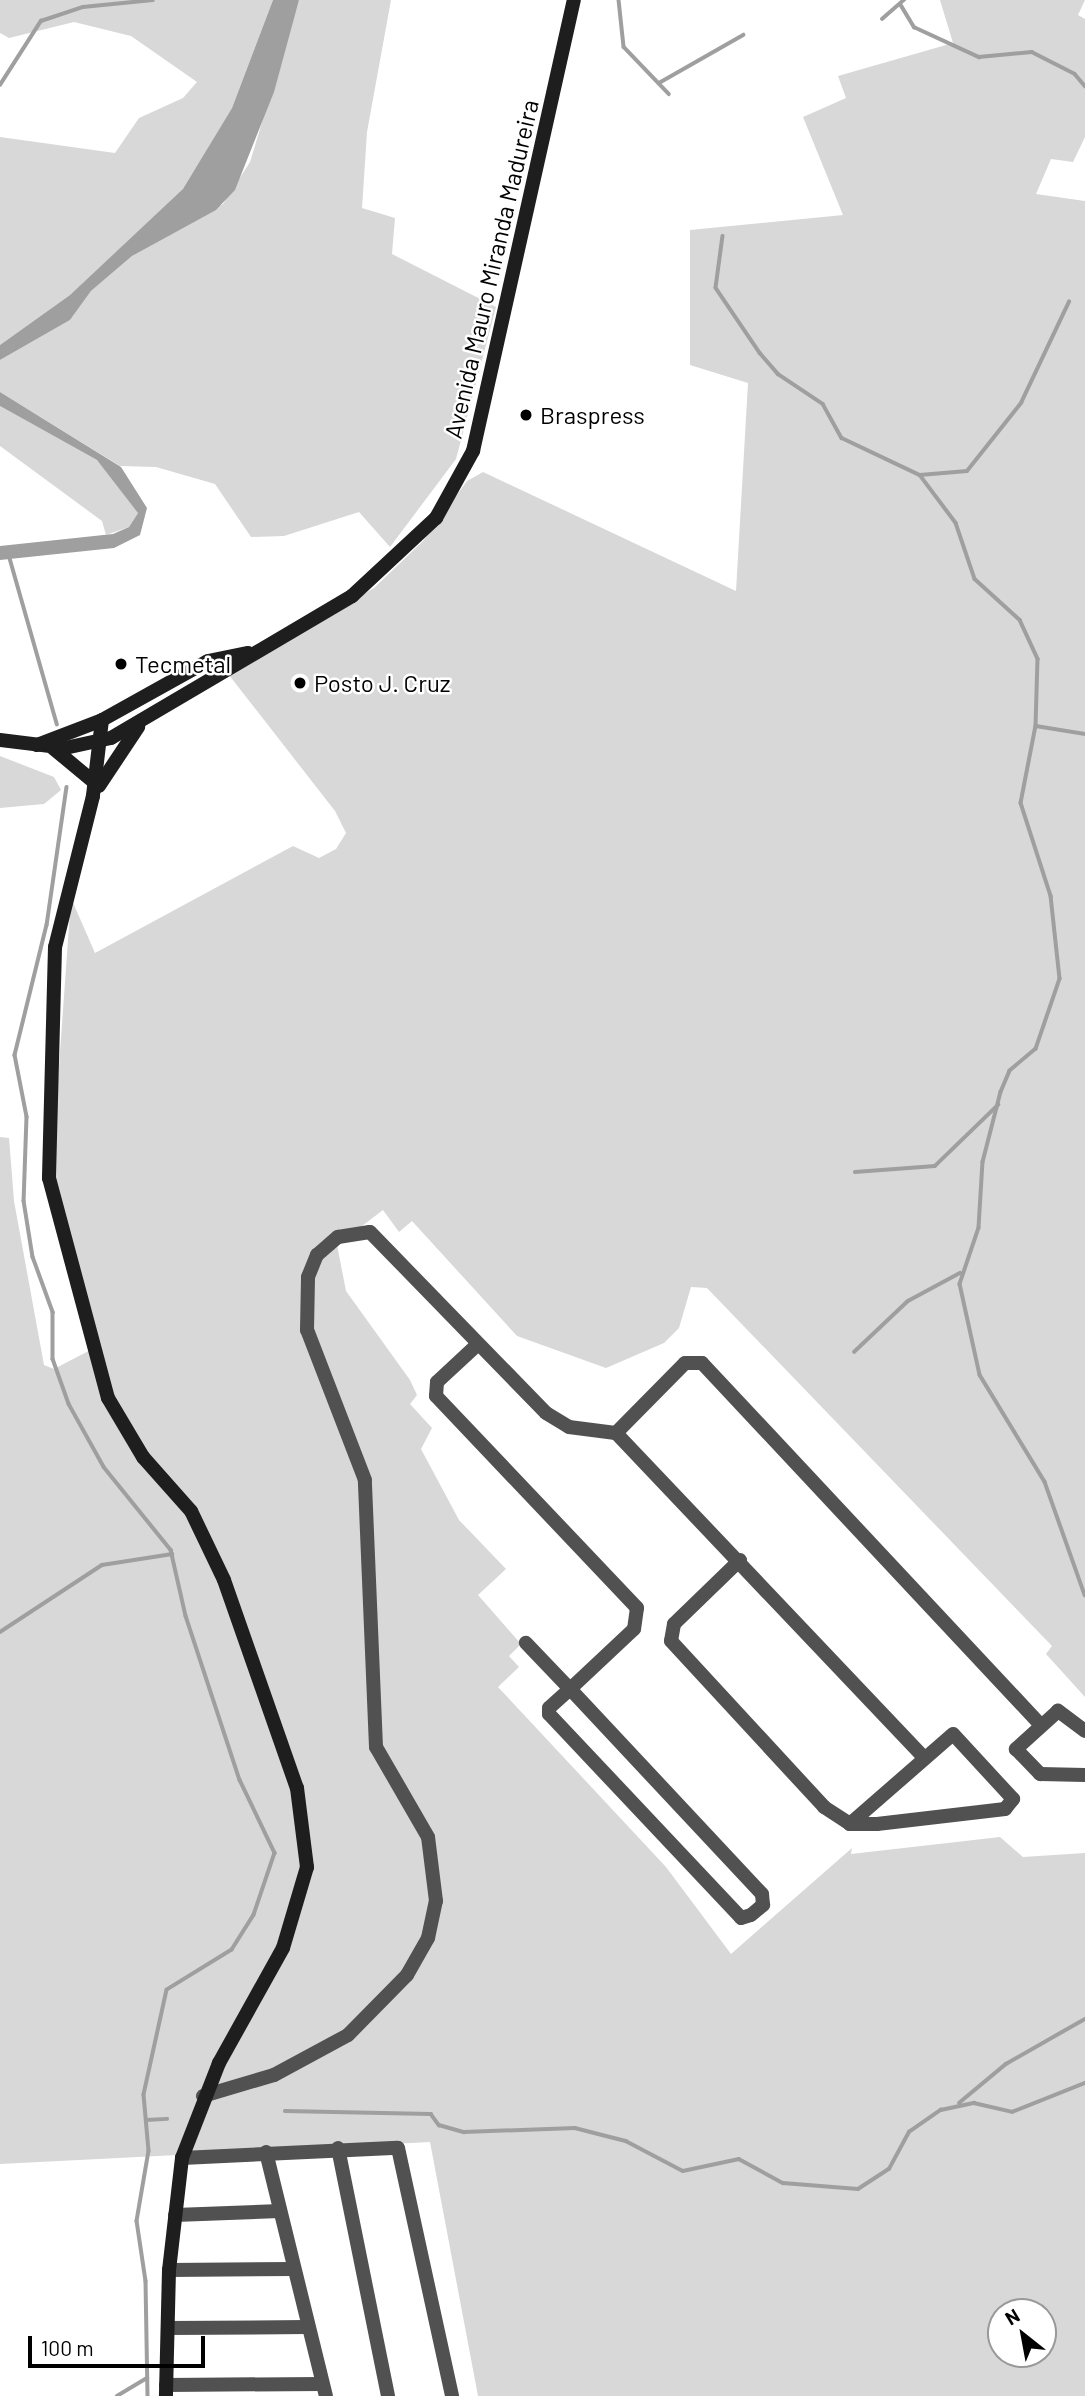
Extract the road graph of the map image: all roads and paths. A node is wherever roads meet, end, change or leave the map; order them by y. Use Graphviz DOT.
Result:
graph roads {
  1 [pos="574,0"];
  2 [pos="249,653"];
  3 [pos="146,719"];
  4 [pos="102,720"];
  5 [pos="0,740"];
  6 [pos="101,740"];
  7 [pos="36,745"];
  8 [pos="52,748"];
  9 [pos="94,789"];
  10 [pos="478,1344"];
  11 [pos="616,1433"];
  12 [pos="740,1560"];
  13 [pos="526,1643"];
  14 [pos="570,1689"];
  15 [pos="1040,1724"];
  16 [pos="1085,1731"];
  17 [pos="923,1756"];
  18 [pos="1085,1775"];
  19 [pos="850,1824"];
  20 [pos="203,2096"];
  21 [pos="338,2148"];
  22 [pos="266,2152"];
  23 [pos="182,2158"];
  24 [pos="280,2211"];
  25 [pos="175,2215"];
  26 [pos="294,2269"];
  27 [pos="169,2270"];
  28 [pos="307,2327"];
  29 [pos="168,2328"];
  30 [pos="166,2390"];
  31 [pos="324,2390"];
  32 [pos="388,2396"];
  33 [pos="452,2396"];
  1 -- 2 [label="street, Avenida Mauro Miranda Madureira"];
  2 -- 3 [label="street, Avenida Mauro Miranda Madureira"];
  2 -- 4 [label="street, Avenida Mauro Miranda Madureira"];
  3 -- 6 [label="street, Avenida Mauro Miranda Madureira"];
  3 -- 9 [label="street"];
  4 -- 6 [label="street"];
  4 -- 7 [label="street, Avenida Mauro Miranda Madureira"];
  5 -- 7 [label="street, Avenida Mauro Miranda Madureira"];
  6 -- 8 [label="street, Avenida Mauro Miranda Madureira"];
  6 -- 9 [label="street"];
  7 -- 8 [label="street, Avenida Mauro Miranda Madureira"];
  8 -- 9 [label="street"];
  9 -- 20 [label="street"];
  10 -- 11 [label="street"];
  10 -- 14 [label="street"];
  10 -- 20 [label="street"];
  11 -- 12 [label="street"];
  11 -- 15 [label="street"];
  12 -- 17 [label="street"];
  12 -- 19 [label="street"];
  13 -- 14 [label="street"];
  14 -- 14 [label="street"];
  15 -- 16 [label="street"];
  15 -- 18 [label="street"];
  17 -- 19 [label="street"];
  17 -- 19 [label="street"];
  20 -- 23 [label="street"];
  21 -- 22 [label="street"];
  21 -- 32 [label="street"];
  21 -- 33 [label="street"];
  22 -- 23 [label="street"];
  22 -- 24 [label="street"];
  23 -- 25 [label="street"];
  24 -- 25 [label="street"];
  24 -- 26 [label="street"];
  25 -- 27 [label="street"];
  26 -- 27 [label="street"];
  26 -- 28 [label="street"];
  27 -- 29 [label="street"];
  28 -- 29 [label="street"];
  28 -- 31 [label="street"];
  29 -- 30 [label="street"];
  30 -- 31 [label="street"];
}
